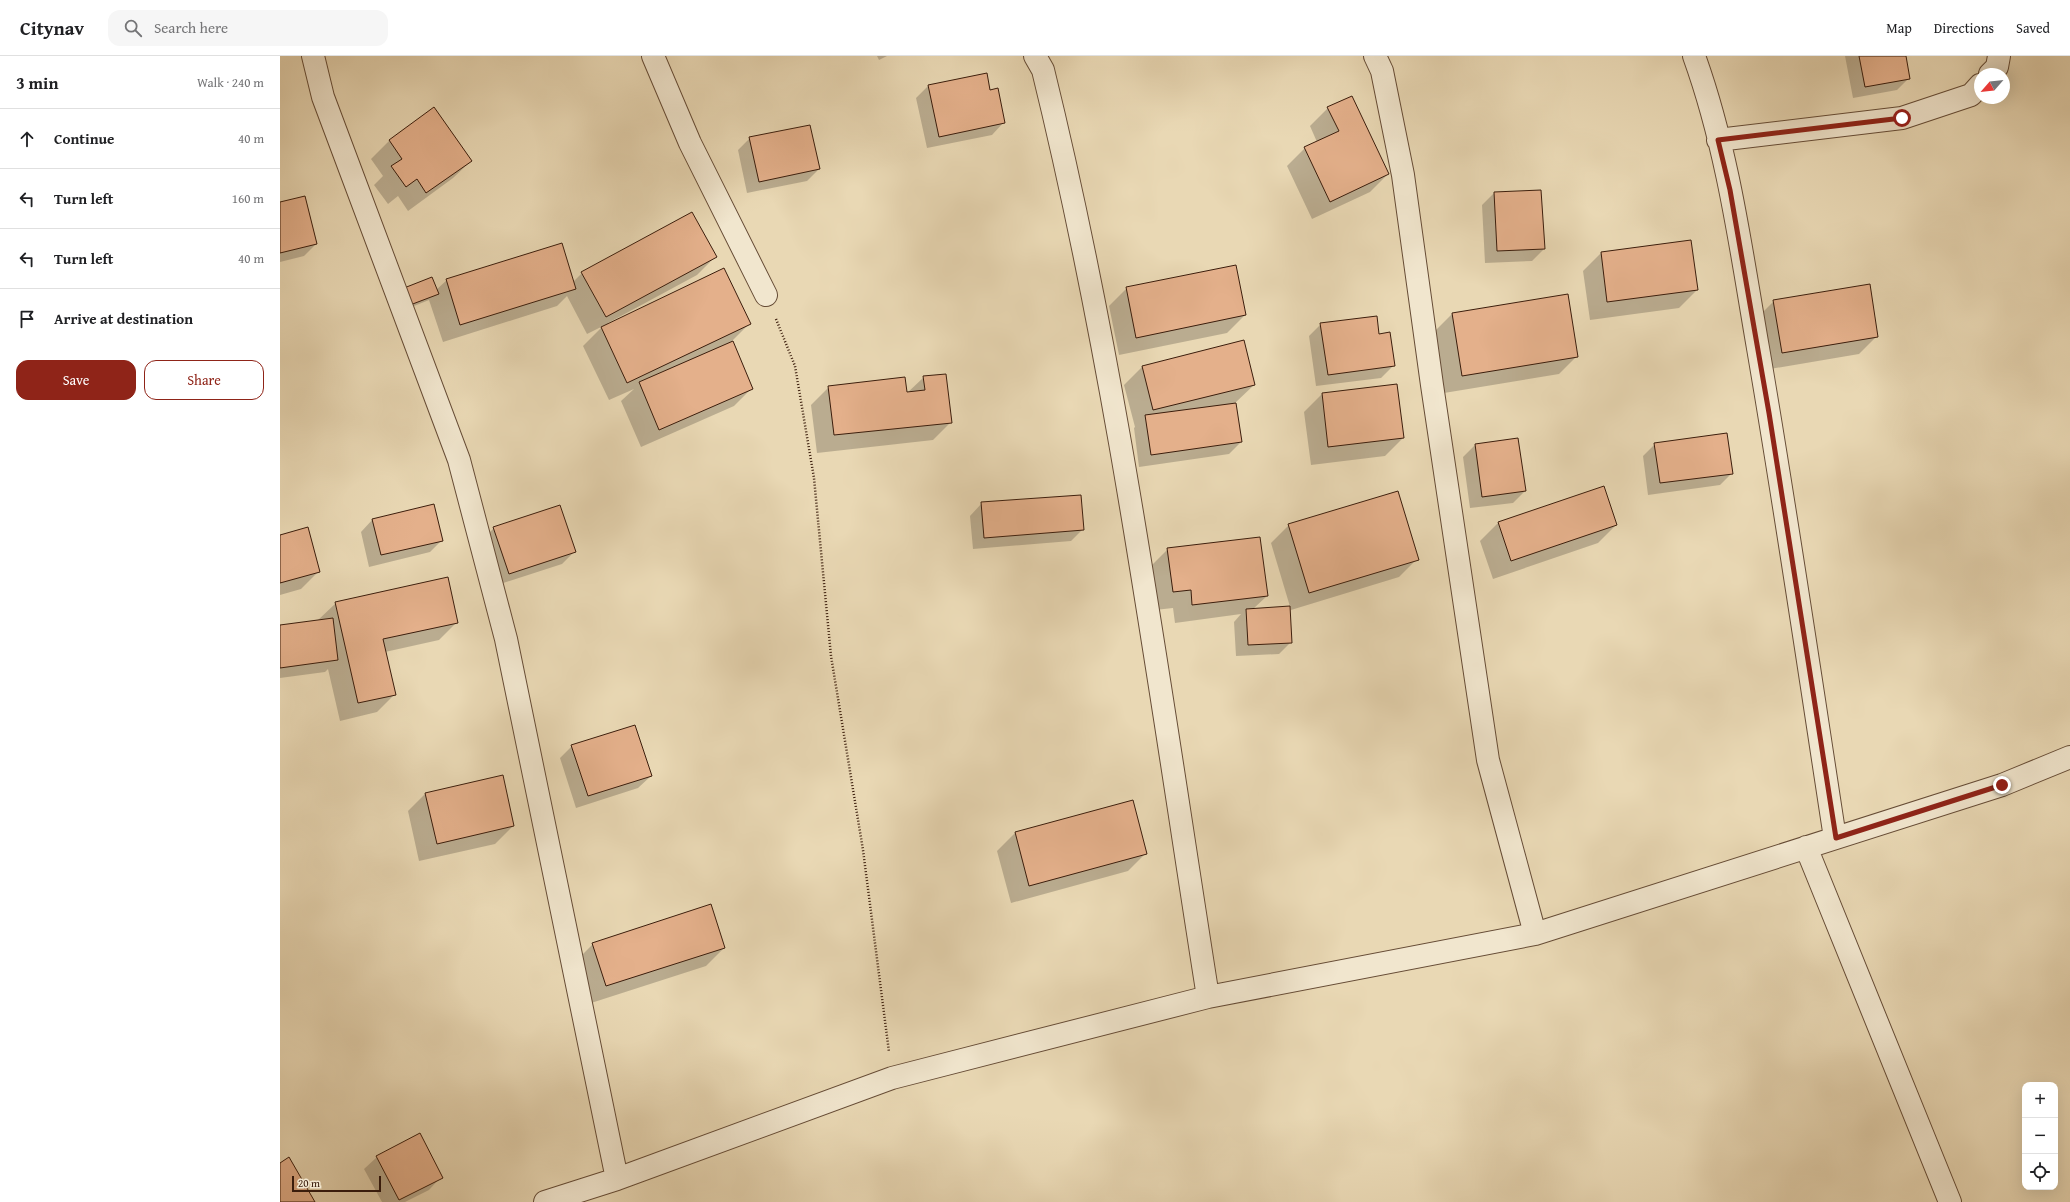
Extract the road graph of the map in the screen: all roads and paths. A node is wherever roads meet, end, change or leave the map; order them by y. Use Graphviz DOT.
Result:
graph roads {
  1 [pos="313,56"];
  2 [pos="654,56"];
  3 [pos="1035,56"];
  4 [pos="1375,56"];
  5 [pos="1694,56"];
  6 [pos="1999,56"];
  7 [pos="1996,68"];
  8 [pos="1974,92"];
  9 [pos="1718,140"];
  10 [pos="766,295"];
  11 [pos="2070,757"];
  12 [pos="1836,838"];
  13 [pos="1806,847"];
  14 [pos="1535,934"];
  15 [pos="1208,997"];
  16 [pos="892,1078"];
  17 [pos="617,1179"];
  18 [pos="545,1202"];
  19 [pos="1950,1202"];
  1 -- 17 [label="street"];
  2 -- 10 [label="street"];
  3 -- 15 [label="street"];
  4 -- 14 [label="street"];
  5 -- 9 [label="street"];
  6 -- 7 [label="street"];
  8 -- 9 [label="street"];
  9 -- 12 [label="street"];
  10 -- 16 [label="path"];
  11 -- 12 [label="street"];
  12 -- 13 [label="street"];
  13 -- 14 [label="street"];
  13 -- 19 [label="street"];
  14 -- 15 [label="street"];
  15 -- 16 [label="street"];
  16 -- 17 [label="street"];
  17 -- 18 [label="street"];
}
